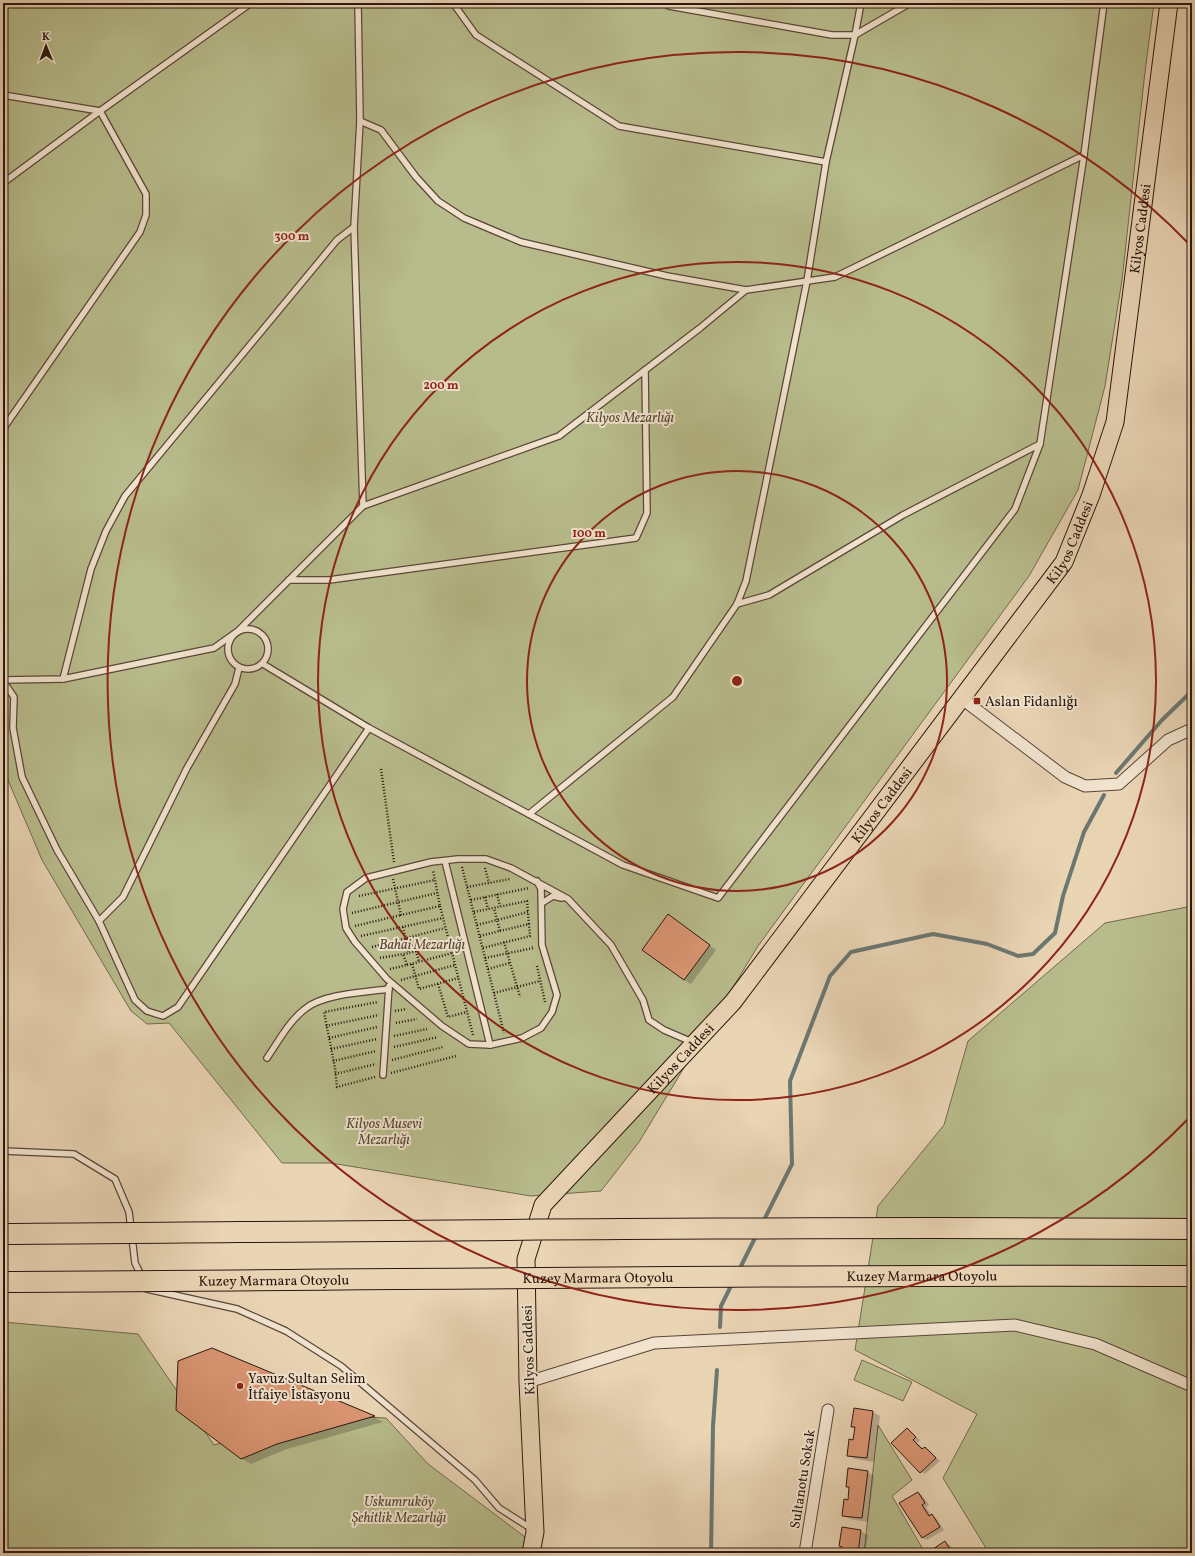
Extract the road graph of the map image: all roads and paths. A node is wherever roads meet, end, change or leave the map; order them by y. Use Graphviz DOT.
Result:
graph roads {
  1 [pos="251,3"];
  2 [pos="358,3"];
  3 [pos="453,3"];
  4 [pos="665,3"];
  5 [pos="861,3"];
  6 [pos="910,3"];
  7 [pos="1104,3"];
  8 [pos="1169,3"];
  9 [pos="855,36"];
  10 [pos="3,94"];
  11 [pos="100,111"];
  12 [pos="360,121"];
  13 [pos="1084,155"];
  14 [pos="826,162"];
  15 [pos="3,184"];
  16 [pos="354,227"];
  17 [pos="807,281"];
  18 [pos="746,290"];
  19 [pos="645,370"];
  20 [pos="3,429"];
  21 [pos="1040,444"];
  22 [pos="364,506"];
  23 [pos="289,580"];
  24 [pos="737,604"];
  25 [pos="238,631"];
  26 [pos="263,664"];
  27 [pos="239,668"];
  28 [pos="3,680"];
  29 [pos="63,680"];
  30 [pos="961,698"];
  31 [pos="369,728"];
  32 [pos="1192,729"];
  33 [pos="381,769"];
  34 [pos="529,814"];
  35 [pos="460,859"];
  36 [pos="483,859"];
  37 [pos="445,861"];
  38 [pos="431,862"];
  39 [pos="394,871"];
  40 [pos="526,876"];
  41 [pos="435,880"];
  42 [pos="489,883"];
  43 [pos="538,884"];
  44 [pos="467,887"];
  45 [pos="395,889"];
  46 [pos="437,893"];
  47 [pos="497,894"];
  48 [pos="485,897"];
  49 [pos="345,898"];
  50 [pos="568,899"];
  51 [pos="471,900"];
  52 [pos="398,902"];
  53 [pos="542,903"];
  54 [pos="440,906"];
  55 [pos="500,906"];
  56 [pos="494,908"];
  57 [pos="488,909"];
  58 [pos="474,912"];
  59 [pos="528,912"];
  60 [pos="542,912"];
  61 [pos="344,915"];
  62 [pos="401,915"];
  63 [pos="443,918"];
  64 [pos="497,920"];
  65 [pos="99,921"];
  66 [pos="529,924"];
  67 [pos="477,925"];
  68 [pos="403,927"];
  69 [pos="346,928"];
  70 [pos="445,928"];
  71 [pos="500,931"];
  72 [pos="480,936"];
  73 [pos="530,936"];
  74 [pos="353,938"];
  75 [pos="406,939"];
  76 [pos="449,942"];
  77 [pos="504,942"];
  78 [pos="482,948"];
  79 [pos="533,948"];
  80 [pos="362,949"];
  81 [pos="416,951"];
  82 [pos="409,952"];
  83 [pos="452,953"];
  84 [pos="507,953"];
  85 [pos="403,954"];
  86 [pos="534,954"];
  87 [pos="485,958"];
  88 [pos="371,960"];
  89 [pos="536,961"];
  90 [pos="419,962"];
  91 [pos="510,963"];
  92 [pos="412,964"];
  93 [pos="407,965"];
  94 [pos="455,965"];
  95 [pos="488,969"];
  96 [pos="380,971"];
  97 [pos="416,975"];
  98 [pos="458,978"];
  99 [pos="540,981"];
  100 [pos="390,984"];
  101 [pos="438,984"];
  102 [pos="517,987"];
  103 [pos="494,993"];
  104 [pos="520,996"];
  105 [pos="388,1000"];
  106 [pos="545,1005"];
  107 [pos="407,1009"];
  108 [pos="467,1012"];
  109 [pos="387,1013"];
  110 [pos="417,1019"];
  111 [pos="387,1025"];
  112 [pos="326,1026"];
  113 [pos="329,1038"];
  114 [pos="506,1042"];
  115 [pos="695,1043"];
  116 [pos="475,1044"];
  117 [pos="490,1045"];
  118 [pos="456,1056"];
  119 [pos="267,1058"];
  120 [pos="383,1075"];
  121 [pos="3,1151"];
  122 [pos="1192,1229"];
  123 [pos="3,1234"];
  124 [pos="1192,1276"];
  125 [pos="3,1282"];
  126 [pos="528,1382"];
  127 [pos="1192,1386"];
  128 [pos="828,1410"];
  129 [pos="535,1532"];
  130 [pos="531,1553"];
  131 [pos="805,1553"];
  1 -- 11 [label="lane"];
  2 -- 12 [label="lane"];
  3 -- 14 [label="lane"];
  4 -- 9 [label="lane"];
  5 -- 9 [label="lane"];
  6 -- 9 [label="lane"];
  7 -- 13 [label="lane"];
  8 -- 30 [label="main road, Kilyos Caddesi"];
  9 -- 14 [label="lane"];
  10 -- 11 [label="lane"];
  11 -- 15 [label="lane"];
  11 -- 20 [label="lane"];
  12 -- 16 [label="lane"];
  12 -- 18 [label="lane"];
  13 -- 17 [label="lane"];
  13 -- 21 [label="lane"];
  14 -- 17 [label="lane"];
  16 -- 22 [label="lane"];
  16 -- 29 [label="lane"];
  17 -- 18 [label="lane"];
  17 -- 24 [label="lane"];
  18 -- 19 [label="lane"];
  19 -- 22 [label="lane"];
  19 -- 23 [label="lane"];
  21 -- 24 [label="lane"];
  21 -- 34 [label="lane"];
  22 -- 23 [label="lane"];
  23 -- 25 [label="lane"];
  24 -- 34 [label="lane"];
  25 -- 26 [label="lane"];
  25 -- 27 [label="lane"];
  25 -- 29 [label="lane"];
  26 -- 27 [label="lane"];
  26 -- 31 [label="lane"];
  27 -- 65 [label="lane"];
  28 -- 29 [label="lane"];
  28 -- 65 [label="lane"];
  30 -- 32 [label="street"];
  30 -- 115 [label="main road, Kilyos Caddesi"];
  31 -- 34 [label="lane"];
  31 -- 65 [label="lane"];
  33 -- 39 [label="path"];
  35 -- 36 [label="lane"];
  35 -- 37 [label="lane"];
  35 -- 44 [label="path"];
  36 -- 40 [label="lane"];
  36 -- 42 [label="path"];
  37 -- 38 [label="lane"];
  37 -- 117 [label="lane"];
  38 -- 39 [label="lane"];
  38 -- 41 [label="path"];
  39 -- 45 [label="path"];
  39 -- 49 [label="lane"];
  40 -- 42 [label="path"];
  40 -- 43 [label="lane"];
  41 -- 45 [label="path"];
  41 -- 46 [label="path"];
  42 -- 44 [label="path"];
  43 -- 47 [label="path"];
  43 -- 50 [label="lane"];
  43 -- 53 [label="lane"];
  44 -- 51 [label="path"];
  45 -- 49 [label="path"];
  45 -- 52 [label="path"];
  46 -- 52 [label="path"];
  46 -- 54 [label="path"];
  47 -- 48 [label="path"];
  47 -- 55 [label="path"];
  48 -- 51 [label="path"];
  48 -- 57 [label="path"];
  49 -- 61 [label="lane"];
  50 -- 53 [label="lane"];
  50 -- 115 [label="lane"];
  51 -- 58 [label="path"];
  52 -- 61 [label="path"];
  52 -- 62 [label="path"];
  53 -- 60 [label="lane"];
  54 -- 62 [label="path"];
  54 -- 63 [label="path"];
  55 -- 56 [label="path"];
  55 -- 59 [label="path"];
  56 -- 57 [label="path"];
  56 -- 64 [label="path"];
  57 -- 58 [label="path"];
  58 -- 67 [label="path"];
  59 -- 60 [label="path"];
  59 -- 64 [label="path"];
  59 -- 66 [label="path"];
  60 -- 114 [label="lane"];
  61 -- 69 [label="lane"];
  62 -- 69 [label="path"];
  63 -- 68 [label="path"];
  63 -- 70 [label="path"];
  64 -- 67 [label="path"];
  64 -- 71 [label="path"];
  66 -- 71 [label="path"];
  66 -- 73 [label="path"];
  67 -- 72 [label="path"];
  68 -- 74 [label="path"];
  68 -- 75 [label="path"];
  69 -- 74 [label="lane"];
  70 -- 75 [label="path"];
  70 -- 76 [label="path"];
  71 -- 72 [label="path"];
  72 -- 78 [label="path"];
  73 -- 77 [label="path"];
  73 -- 79 [label="path"];
  74 -- 80 [label="lane"];
  75 -- 80 [label="path"];
  75 -- 82 [label="path"];
  76 -- 81 [label="path"];
  76 -- 83 [label="path"];
  77 -- 78 [label="path"];
  77 -- 84 [label="path"];
  78 -- 87 [label="path"];
  79 -- 84 [label="path"];
  79 -- 86 [label="path"];
  80 -- 88 [label="lane"];
  81 -- 82 [label="path"];
  81 -- 90 [label="path"];
  82 -- 85 [label="path"];
  83 -- 90 [label="path"];
  83 -- 94 [label="path"];
  84 -- 87 [label="path"];
  84 -- 91 [label="path"];
  85 -- 88 [label="path"];
  85 -- 93 [label="path"];
  87 -- 95 [label="path"];
  88 -- 96 [label="lane"];
  89 -- 99 [label="path"];
  90 -- 92 [label="path"];
  91 -- 95 [label="path"];
  91 -- 102 [label="path"];
  92 -- 93 [label="path"];
  92 -- 97 [label="path"];
  93 -- 96 [label="path"];
  94 -- 97 [label="path"];
  94 -- 98 [label="path"];
  95 -- 103 [label="path"];
  96 -- 100 [label="lane"];
  97 -- 100 [label="path"];
  97 -- 101 [label="path"];
  98 -- 101 [label="path"];
  98 -- 108 [label="path"];
  99 -- 102 [label="path"];
  99 -- 106 [label="path"];
  100 -- 105 [label="lane"];
  100 -- 116 [label="lane"];
  100 -- 119 [label="lane"];
  101 -- 108 [label="path"];
  102 -- 103 [label="path"];
  102 -- 104 [label="path"];
  103 -- 114 [label="path"];
  105 -- 109 [label="lane"];
  105 -- 112 [label="path"];
  107 -- 109 [label="path"];
  108 -- 116 [label="path"];
  109 -- 111 [label="lane"];
  109 -- 112 [label="path"];
  110 -- 111 [label="path"];
  111 -- 113 [label="path"];
  111 -- 120 [label="lane"];
  112 -- 113 [label="path"];
  113 -- 120 [label="path"];
  114 -- 117 [label="lane"];
  115 -- 126 [label="main road, Kilyos Caddesi"];
  116 -- 117 [label="lane"];
  118 -- 120 [label="path"];
  121 -- 129 [label="lane"];
  122 -- 123 [label="highway, bridge"];
  124 -- 125 [label="highway, Kuzey Marmara Otoyolu, bridge"];
  126 -- 127 [label="street"];
  126 -- 129 [label="main road, Kilyos Caddesi"];
  128 -- 131 [label="street, Sultanotu Sokak"];
  129 -- 130 [label="main road, Kilyos Caddesi"];
}
